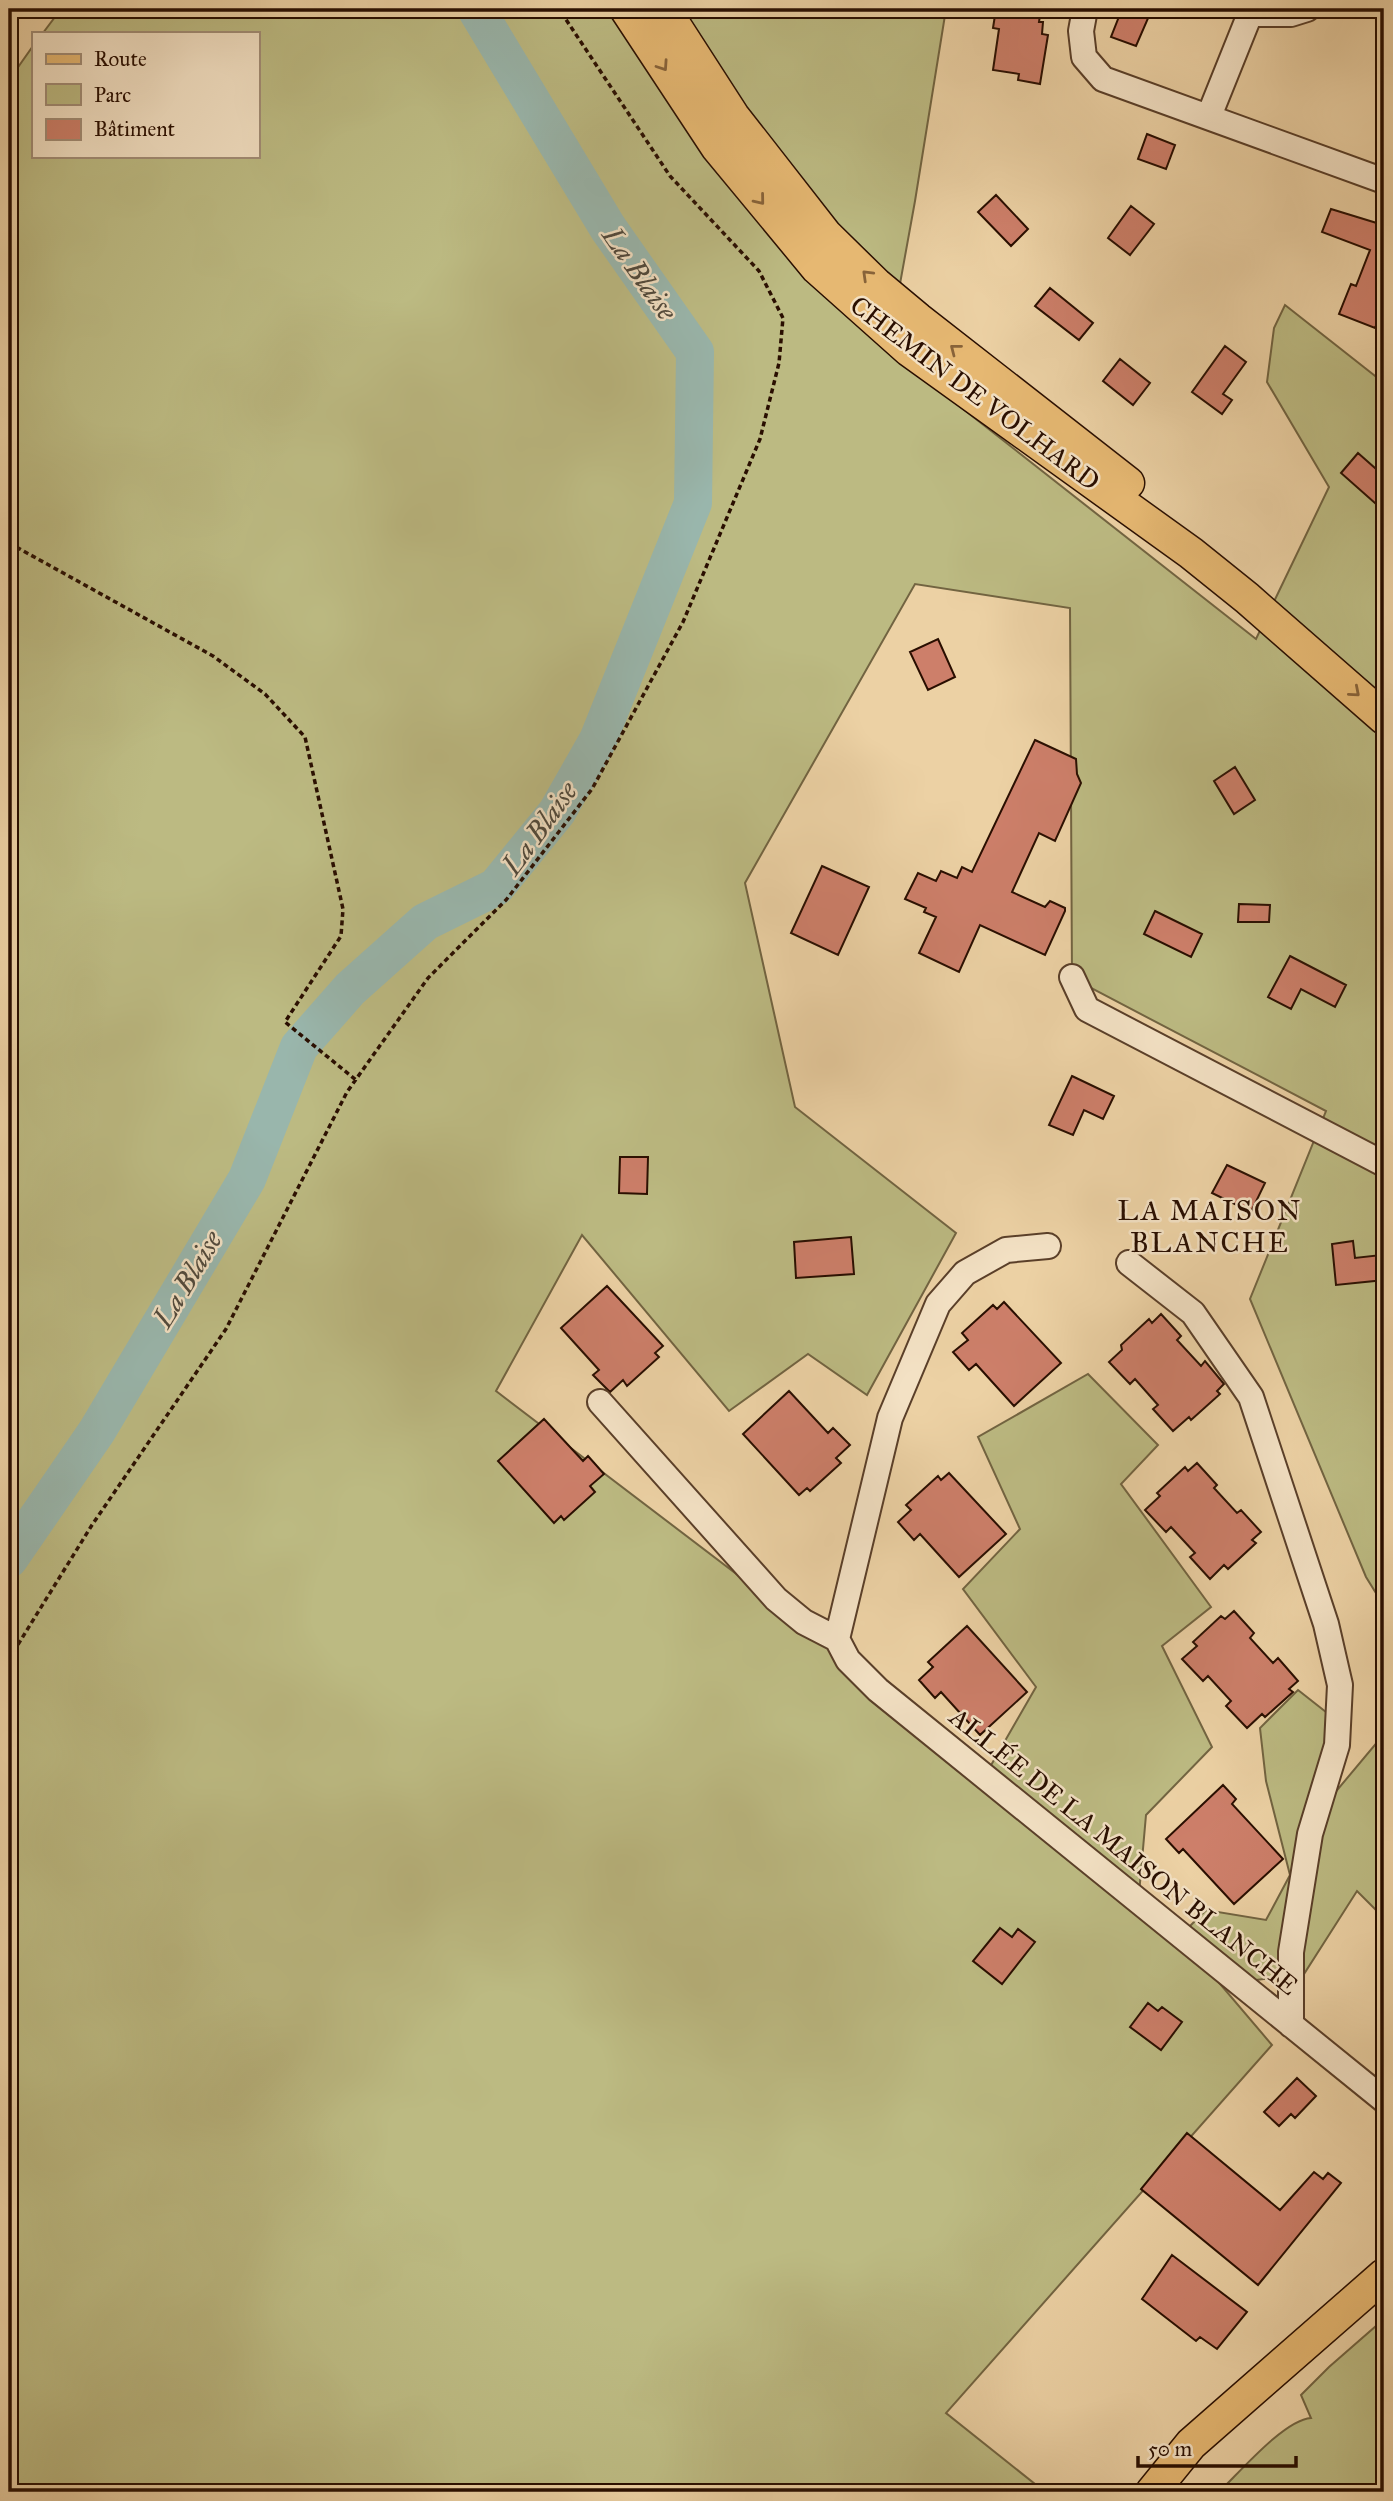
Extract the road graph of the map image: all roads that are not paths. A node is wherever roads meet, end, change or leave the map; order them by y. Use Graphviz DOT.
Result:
graph roads {
  1 [pos="626,9"];
  2 [pos="664,9"];
  3 [pos="1085,9"];
  4 [pos="1307,9"];
  5 [pos="1209,116"];
  6 [pos="1384,181"];
  7 [pos="1384,690"];
  8 [pos="1384,719"];
  9 [pos="1072,977"];
  10 [pos="1384,1164"];
  11 [pos="1048,1246"];
  12 [pos="1129,1264"];
  13 [pos="600,1402"];
  14 [pos="837,1639"];
  15 [pos="1291,2025"];
  16 [pos="1384,2100"];
  17 [pos="1384,2275"];
  18 [pos="1152,2492"];
  1 -- 8 [label="main road, CHEMIN DE VOLHARD, one-way"];
  7 -- 2 [label="main road, CHEMIN DE VOLHARD, one-way"];
  3 -- 5 [label="street"];
  4 -- 5 [label="street"];
  5 -- 6 [label="street"];
  9 -- 10 [label="street"];
  11 -- 14 [label="street"];
  12 -- 15 [label="street"];
  13 -- 14 [label="street"];
  14 -- 15 [label="street, ALLÉE DE LA MAISON BLANCHE"];
  15 -- 16 [label="street, ALLÉE DE LA MAISON BLANCHE"];
  17 -- 18 [label="main road"];
}
